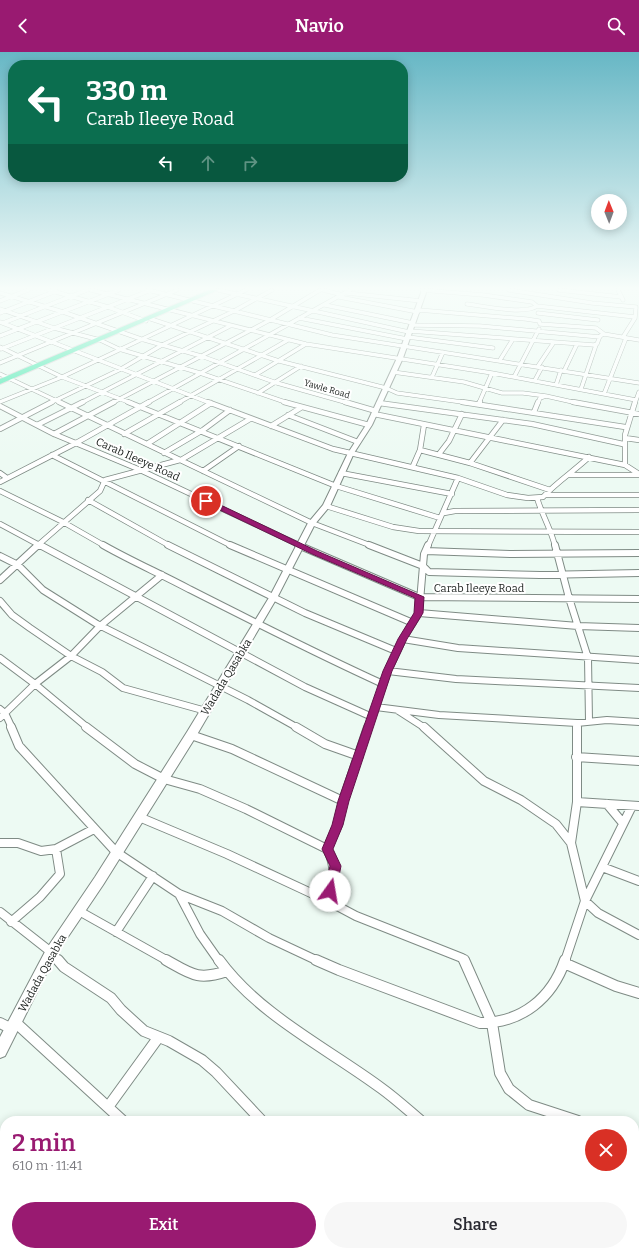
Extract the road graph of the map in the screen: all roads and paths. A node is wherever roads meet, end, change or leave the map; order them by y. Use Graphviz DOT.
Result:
graph roads {
  1 [pos="40,346"];
  2 [pos="62,346"];
  3 [pos="85,346"];
  4 [pos="113,346"];
  5 [pos="125,346"];
  6 [pos="160,346"];
  7 [pos="166,346"];
  8 [pos="192,346"];
  9 [pos="221,346"];
  10 [pos="234,346"];
  11 [pos="249,346"];
  12 [pos="278,346"];
  13 [pos="303,346"];
  14 [pos="321,346"];
  15 [pos="404,346"];
  16 [pos="428,346"];
  17 [pos="435,346"];
  18 [pos="478,346"];
  19 [pos="509,346"];
  20 [pos="530,346"];
  21 [pos="552,346"];
  22 [pos="576,346"];
  23 [pos="596,346"];
  24 [pos="622,346"];
  25 [pos="1,348"];
  26 [pos="493,348"];
  27 [pos="119,349"];
  28 [pos="244,349"];
  29 [pos="434,350"];
  30 [pos="74,351"];
  31 [pos="182,351"];
  32 [pos="443,352"];
  33 [pos="18,355"];
  34 [pos="263,355"];
  35 [pos="144,356"];
  36 [pos="201,356"];
  37 [pos="400,358"];
  38 [pos="99,360"];
  39 [pos="500,360"];
  40 [pos="162,361"];
  41 [pos="279,361"];
  42 [pos="0,363"];
  43 [pos="219,363"];
  44 [pos="521,364"];
  45 [pos="40,365"];
  46 [pos="438,365"];
  47 [pos="302,366"];
  48 [pos="181,367"];
  49 [pos="540,367"];
  50 [pos="121,368"];
  51 [pos="238,369"];
  52 [pos="562,370"];
  53 [pos="393,372"];
  54 [pos="200,373"];
  55 [pos="492,373"];
  56 [pos="0,374"];
  57 [pos="585,374"];
  58 [pos="138,375"];
  59 [pos="255,376"];
  60 [pos="62,377"];
  61 [pos="514,377"];
  62 [pos="9,378"];
  63 [pos="432,378"];
  64 [pos="611,378"];
  65 [pos="220,380"];
  66 [pos="535,380"];
  67 [pos="154,381"];
  68 [pos="0,382"];
  69 [pos="277,383"];
  70 [pos="639,383"];
  71 [pos="556,384"];
  72 [pos="85,386"];
  73 [pos="484,387"];
  74 [pos="172,388"];
  75 [pos="386,388"];
  76 [pos="581,389"];
  77 [pos="31,390"];
  78 [pos="105,392"];
  79 [pos="639,392"];
  80 [pos="258,393"];
  81 [pos="604,394"];
  82 [pos="192,396"];
  83 [pos="546,396"];
  84 [pos="120,398"];
  85 [pos="636,400"];
  86 [pos="55,401"];
  87 [pos="0,402"];
  88 [pos="211,403"];
  89 [pos="479,404"];
  90 [pos="0,406"];
  91 [pos="139,407"];
  92 [pos="302,407"];
  93 [pos="72,409"];
  94 [pos="377,409"];
  95 [pos="230,410"];
  96 [pos="534,412"];
  97 [pos="631,413"];
  98 [pos="462,414"];
  99 [pos="639,414"];
  100 [pos="157,415"];
  101 [pos="288,415"];
  102 [pos="22,416"];
  103 [pos="87,416"];
  104 [pos="250,419"];
  105 [pos="503,420"];
  106 [pos="179,424"];
  107 [pos="37,425"];
  108 [pos="106,425"];
  109 [pos="369,425"];
  110 [pos="424,425"];
  111 [pos="270,426"];
  112 [pos="625,427"];
  113 [pos="0,429"];
  114 [pos="455,431"];
  115 [pos="199,432"];
  116 [pos="54,434"];
  117 [pos="124,434"];
  118 [pos="489,438"];
  119 [pos="625,438"];
  120 [pos="218,439"];
  121 [pos="639,440"];
  122 [pos="76,442"];
  123 [pos="358,442"];
  124 [pos="147,444"];
  125 [pos="623,444"];
  126 [pos="239,446"];
  127 [pos="420,450"];
  128 [pos="164,453"];
  129 [pos="351,453"];
  130 [pos="439,454"];
  131 [pos="52,455"];
  132 [pos="589,457"];
  133 [pos="180,460"];
  134 [pos="470,463"];
  135 [pos="625,465"];
  136 [pos="413,466"];
  137 [pos="138,469"];
  138 [pos="203,471"];
  139 [pos="0,473"];
  140 [pos="341,473"];
  141 [pos="639,474"];
  142 [pos="569,475"];
  143 [pos="7,478"];
  144 [pos="458,478"];
  145 [pos="105,480"];
  146 [pos="0,482"];
  147 [pos="336,486"];
  148 [pos="550,490"];
  149 [pos="0,491"];
  150 [pos="452,494"];
  151 [pos="546,495"];
  152 [pos="639,495"];
  153 [pos="537,498"];
  154 [pos="88,500"];
  155 [pos="326,506"];
  156 [pos="639,510"];
  157 [pos="541,511"];
  158 [pos="444,513"];
  159 [pos="440,518"];
  160 [pos="64,522"];
  161 [pos="312,523"];
  162 [pos="0,524"];
  163 [pos="552,530"];
  164 [pos="434,531"];
  165 [pos="639,532"];
  166 [pos="38,546"];
  167 [pos="300,546"];
  168 [pos="426,551"];
  169 [pos="556,553"];
  170 [pos="639,553"];
  171 [pos="0,556"];
  172 [pos="18,565"];
  173 [pos="423,566"];
  174 [pos="287,570"];
  175 [pos="639,573"];
  176 [pos="562,574"];
  177 [pos="162,575"];
  178 [pos="0,580"];
  179 [pos="135,596"];
  180 [pos="274,596"];
  181 [pos="419,597"];
  182 [pos="569,598"];
  183 [pos="639,598"];
  184 [pos="0,601"];
  185 [pos="419,613"];
  186 [pos="413,623"];
  187 [pos="258,624"];
  188 [pos="100,626"];
  189 [pos="578,626"];
  190 [pos="639,628"];
  191 [pos="402,639"];
  192 [pos="396,651"];
  193 [pos="241,652"];
  194 [pos="71,656"];
  195 [pos="0,658"];
  196 [pos="588,658"];
  197 [pos="639,660"];
  198 [pos="388,671"];
  199 [pos="35,684"];
  200 [pos="383,684"];
  201 [pos="587,684"];
  202 [pos="221,686"];
  203 [pos="639,688"];
  204 [pos="376,707"];
  205 [pos="397,710"];
  206 [pos="206,711"];
  207 [pos="2,713"];
  208 [pos="372,717"];
  209 [pos="589,720"];
  210 [pos="639,722"];
  211 [pos="577,723"];
  212 [pos="191,735"];
  213 [pos="359,756"];
  214 [pos="576,756"];
  215 [pos="639,761"];
  216 [pos="164,779"];
  217 [pos="343,801"];
  218 [pos="577,802"];
  219 [pos="607,804"];
  220 [pos="635,806"];
  221 [pos="139,817"];
  222 [pos="622,822"];
  223 [pos="94,829"];
  224 [pos="0,843"];
  225 [pos="572,843"];
  226 [pos="56,849"];
  227 [pos="328,849"];
  228 [pos="116,852"];
  229 [pos="602,867"];
  230 [pos="153,876"];
  231 [pos="639,881"];
  232 [pos="179,894"];
  233 [pos="326,900"];
  234 [pos="585,901"];
  235 [pos="79,911"];
  236 [pos="0,912"];
  237 [pos="11,922"];
  238 [pos="116,932"];
  239 [pos="639,935"];
  240 [pos="51,952"];
  241 [pos="564,963"];
  242 [pos="227,971"];
  243 [pos="639,993"];
  244 [pos="0,1023"];
  245 [pos="492,1023"];
  246 [pos="14,1025"];
  247 [pos="158,1038"];
  248 [pos="0,1051"];
  249 [pos="108,1107"];
  250 [pos="118,1116"];
  251 [pos="257,1116"];
  252 [pos="415,1116"];
  253 [pos="563,1116"];
  1 -- 33 [label="street"];
  2 -- 30 [label="street"];
  3 -- 30 [label="highway"];
  4 -- 27 [label="street"];
  5 -- 27 [label="street"];
  6 -- 35 [label="street"];
  7 -- 31 [label="street, Yawle Road"];
  8 -- 31 [label="street"];
  9 -- 36 [label="street"];
  10 -- 28 [label="street"];
  11 -- 28 [label="street"];
  12 -- 34 [label="street"];
  13 -- 41 [label="street"];
  14 -- 37 [label="street"];
  15 -- 37 [label="street, Wadada Qasabka"];
  16 -- 29 [label="street"];
  17 -- 29 [label="street"];
  18 -- 26 [label="street"];
  19 -- 39 [label="street"];
  20 -- 44 [label="street"];
  21 -- 49 [label="street"];
  22 -- 52 [label="street"];
  23 -- 57 [label="street"];
  24 -- 64 [label="street"];
  25 -- 33 [label="street"];
  27 -- 35 [label="street"];
  27 -- 38 [label="street"];
  28 -- 34 [label="street"];
  28 -- 43 [label="street"];
  29 -- 32 [label="street"];
  30 -- 38 [label="street"];
  30 -- 45 [label="highway"];
  31 -- 36 [label="street, Yawle Road"];
  31 -- 40 [label="street"];
  32 -- 39 [label="street"];
  32 -- 46 [label="street"];
  33 -- 42 [label="street"];
  33 -- 45 [label="street"];
  34 -- 41 [label="street"];
  34 -- 51 [label="street"];
  35 -- 40 [label="street"];
  35 -- 50 [label="street"];
  36 -- 43 [label="street, Yawle Road"];
  36 -- 48 [label="street"];
  37 -- 46 [label="street"];
  37 -- 53 [label="street, Wadada Qasabka"];
  38 -- 50 [label="street"];
  38 -- 60 [label="street"];
  39 -- 44 [label="street"];
  40 -- 48 [label="street"];
  40 -- 58 [label="street"];
  41 -- 47 [label="street"];
  41 -- 59 [label="street"];
  43 -- 51 [label="street, Yawle Road"];
  43 -- 54 [label="street"];
  44 -- 49 [label="street"];
  44 -- 61 [label="street"];
  45 -- 60 [label="street"];
  45 -- 62 [label="highway"];
  46 -- 55 [label="street"];
  46 -- 63 [label="street"];
  47 -- 69 [label="street"];
  47 -- 75 [label="street"];
  48 -- 54 [label="street"];
  48 -- 67 [label="street"];
  49 -- 52 [label="street"];
  49 -- 66 [label="street"];
  50 -- 58 [label="street"];
  50 -- 72 [label="street"];
  51 -- 59 [label="street, Yawle Road"];
  51 -- 65 [label="street"];
  52 -- 57 [label="street"];
  52 -- 71 [label="street"];
  53 -- 63 [label="street"];
  53 -- 75 [label="street, Wadada Qasabka"];
  54 -- 65 [label="street"];
  54 -- 74 [label="street"];
  55 -- 61 [label="street"];
  55 -- 73 [label="street"];
  56 -- 62 [label="street"];
  57 -- 64 [label="street"];
  57 -- 76 [label="street"];
  58 -- 67 [label="street"];
  58 -- 78 [label="street"];
  59 -- 69 [label="street, Yawle Road"];
  60 -- 72 [label="street"];
  60 -- 77 [label="street"];
  61 -- 66 [label="street"];
  62 -- 68 [label="highway"];
  62 -- 77 [label="street"];
  63 -- 73 [label="street"];
  64 -- 70 [label="street"];
  64 -- 81 [label="street"];
  65 -- 80 [label="street"];
  65 -- 82 [label="street"];
  66 -- 71 [label="street"];
  67 -- 74 [label="street"];
  67 -- 84 [label="street"];
  69 -- 80 [label="street"];
  69 -- 94 [label="street, Yawle Road"];
  71 -- 76 [label="street"];
  72 -- 78 [label="street"];
  72 -- 86 [label="street"];
  73 -- 83 [label="street"];
  73 -- 89 [label="street"];
  74 -- 82 [label="street"];
  74 -- 91 [label="street"];
  75 -- 89 [label="street"];
  75 -- 94 [label="street, Wadada Qasabka"];
  76 -- 81 [label="street"];
  77 -- 86 [label="street"];
  77 -- 87 [label="street"];
  78 -- 84 [label="street"];
  78 -- 93 [label="street"];
  79 -- 85 [label="street"];
  80 -- 92 [label="street"];
  81 -- 85 [label="street"];
  82 -- 88 [label="street"];
  82 -- 100 [label="street"];
  83 -- 96 [label="street"];
  83 -- 97 [label="street"];
  84 -- 91 [label="street"];
  84 -- 103 [label="street"];
  85 -- 97 [label="street"];
  86 -- 93 [label="street"];
  86 -- 102 [label="street"];
  88 -- 95 [label="street"];
  88 -- 106 [label="street"];
  89 -- 96 [label="street"];
  90 -- 102 [label="street, Carab Ileeye Road"];
  91 -- 100 [label="street"];
  91 -- 108 [label="street"];
  92 -- 101 [label="street"];
  92 -- 109 [label="street"];
  93 -- 103 [label="street"];
  93 -- 107 [label="street"];
  94 -- 98 [label="street"];
  94 -- 109 [label="street, Wadada Qasabka"];
  94 -- 110 [label="street"];
  95 -- 104 [label="street"];
  95 -- 115 [label="street"];
  96 -- 112 [label="street"];
  97 -- 99 [label="street"];
  97 -- 112 [label="street"];
  98 -- 105 [label="street"];
  98 -- 114 [label="street"];
  100 -- 106 [label="street"];
  100 -- 117 [label="street"];
  101 -- 111 [label="street"];
  101 -- 123 [label="street"];
  102 -- 107 [label="street, Carab Ileeye Road"];
  102 -- 113 [label="street"];
  103 -- 108 [label="street"];
  103 -- 116 [label="street"];
  104 -- 111 [label="street"];
  104 -- 120 [label="street"];
  105 -- 118 [label="street"];
  105 -- 125 [label="street"];
  106 -- 115 [label="street"];
  106 -- 124 [label="street"];
  107 -- 116 [label="street, Carab Ileeye Road"];
  108 -- 117 [label="street"];
  108 -- 122 [label="street"];
  109 -- 123 [label="street, Wadada Qasabka"];
  110 -- 114 [label="street"];
  110 -- 127 [label="street"];
  111 -- 129 [label="street"];
  112 -- 119 [label="street"];
  114 -- 118 [label="street"];
  114 -- 130 [label="street"];
  115 -- 120 [label="street"];
  115 -- 128 [label="street"];
  116 -- 122 [label="street, Carab Ileeye Road"];
  117 -- 124 [label="street"];
  118 -- 132 [label="street"];
  118 -- 134 [label="street"];
  119 -- 121 [label="street"];
  119 -- 125 [label="street"];
  120 -- 126 [label="street"];
  120 -- 133 [label="street"];
  122 -- 131 [label="street"];
  122 -- 137 [label="street, Carab Ileeye Road"];
  123 -- 129 [label="street, Wadada Qasabka"];
  124 -- 128 [label="street"];
  125 -- 135 [label="street"];
  126 -- 138 [label="street"];
  126 -- 147 [label="street"];
  127 -- 130 [label="street"];
  127 -- 136 [label="street"];
  128 -- 133 [label="street"];
  129 -- 136 [label="street"];
  129 -- 140 [label="street, Wadada Qasabka"];
  130 -- 134 [label="street"];
  131 -- 143 [label="street"];
  131 -- 145 [label="street"];
  132 -- 135 [label="street"];
  132 -- 142 [label="street"];
  133 -- 137 [label="street"];
  133 -- 138 [label="street"];
  134 -- 148 [label="street"];
  135 -- 141 [label="street"];
  136 -- 144 [label="street"];
  137 -- 145 [label="street"];
  137 -- 167 [label="street, Carab Ileeye Road"];
  138 -- 161 [label="street"];
  139 -- 143 [label="street"];
  140 -- 147 [label="street, Wadada Qasabka"];
  140 -- 150 [label="street"];
  141 -- 142 [label="street"];
  142 -- 148 [label="street"];
  143 -- 146 [label="street"];
  144 -- 150 [label="street"];
  144 -- 153 [label="street"];
  145 -- 154 [label="street"];
  145 -- 174 [label="street"];
  147 -- 155 [label="street, Wadada Qasabka"];
  147 -- 159 [label="street"];
  148 -- 151 [label="street"];
  149 -- 160 [label="street"];
  150 -- 158 [label="street"];
  151 -- 152 [label="street"];
  151 -- 153 [label="street"];
  153 -- 157 [label="street"];
  154 -- 160 [label="street"];
  154 -- 180 [label="street"];
  155 -- 161 [label="street, Wadada Qasabka"];
  155 -- 164 [label="street"];
  156 -- 157 [label="street"];
  157 -- 158 [label="street"];
  157 -- 163 [label="street"];
  158 -- 159 [label="street"];
  159 -- 164 [label="street"];
  160 -- 166 [label="street"];
  160 -- 177 [label="street"];
  161 -- 167 [label="street, Wadada Qasabka"];
  161 -- 173 [label="street"];
  162 -- 166 [label="street"];
  163 -- 164 [label="street"];
  163 -- 165 [label="street"];
  163 -- 169 [label="street"];
  164 -- 168 [label="street"];
  166 -- 172 [label="street"];
  166 -- 179 [label="street"];
  167 -- 174 [label="street, Wadada Qasabka"];
  167 -- 181 [label="street, Carab Ileeye Road"];
  168 -- 169 [label="street"];
  168 -- 173 [label="street"];
  169 -- 170 [label="street"];
  169 -- 176 [label="street"];
  171 -- 172 [label="street"];
  172 -- 178 [label="street"];
  172 -- 188 [label="street"];
  173 -- 176 [label="street"];
  173 -- 181 [label="street"];
  174 -- 180 [label="street, Wadada Qasabka"];
  174 -- 186 [label="street"];
  175 -- 176 [label="street"];
  176 -- 182 [label="street"];
  177 -- 179 [label="street"];
  177 -- 187 [label="street"];
  179 -- 188 [label="street"];
  179 -- 193 [label="street"];
  180 -- 187 [label="street, Wadada Qasabka"];
  180 -- 192 [label="street"];
  181 -- 182 [label="street, Carab Ileeye Road"];
  181 -- 185 [label="street"];
  182 -- 183 [label="street, Carab Ileeye Road"];
  182 -- 189 [label="street"];
  184 -- 194 [label="street"];
  185 -- 186 [label="street"];
  185 -- 189 [label="street"];
  186 -- 191 [label="street"];
  187 -- 193 [label="street, Wadada Qasabka"];
  187 -- 200 [label="street"];
  188 -- 194 [label="street"];
  188 -- 202 [label="street"];
  189 -- 190 [label="street"];
  189 -- 196 [label="street"];
  191 -- 192 [label="street"];
  191 -- 196 [label="street"];
  192 -- 198 [label="street"];
  193 -- 202 [label="street, Wadada Qasabka"];
  193 -- 208 [label="street"];
  194 -- 199 [label="street"];
  194 -- 206 [label="street"];
  195 -- 199 [label="street"];
  196 -- 197 [label="street"];
  196 -- 201 [label="street"];
  198 -- 200 [label="street"];
  198 -- 201 [label="street"];
  199 -- 207 [label="street"];
  199 -- 216 [label="street"];
  200 -- 204 [label="street"];
  201 -- 203 [label="street"];
  201 -- 209 [label="street"];
  202 -- 206 [label="street, Wadada Qasabka"];
  202 -- 213 [label="street"];
  204 -- 205 [label="street"];
  204 -- 208 [label="street"];
  205 -- 211 [label="street"];
  205 -- 225 [label="street"];
  206 -- 212 [label="street, Wadada Qasabka"];
  207 -- 223 [label="street"];
  208 -- 213 [label="street"];
  209 -- 210 [label="street"];
  209 -- 211 [label="street"];
  211 -- 214 [label="street"];
  212 -- 216 [label="street, Wadada Qasabka"];
  212 -- 217 [label="street"];
  213 -- 217 [label="street"];
  214 -- 215 [label="street"];
  214 -- 218 [label="street"];
  216 -- 221 [label="street, Wadada Qasabka"];
  216 -- 227 [label="street"];
  217 -- 227 [label="street"];
  218 -- 219 [label="street"];
  218 -- 225 [label="street"];
  219 -- 220 [label="street"];
  219 -- 222 [label="street"];
  220 -- 222 [label="street"];
  221 -- 228 [label="street, Wadada Qasabka"];
  221 -- 233 [label="street"];
  222 -- 229 [label="street"];
  223 -- 226 [label="street"];
  223 -- 228 [label="street"];
  224 -- 226 [label="street"];
  225 -- 234 [label="street"];
  226 -- 237 [label="street"];
  227 -- 233 [label="street"];
  228 -- 230 [label="street"];
  228 -- 235 [label="street, Wadada Qasabka"];
  229 -- 231 [label="street"];
  229 -- 234 [label="street"];
  230 -- 232 [label="street"];
  230 -- 238 [label="street"];
  232 -- 242 [label="street"];
  232 -- 245 [label="street"];
  233 -- 245 [label="street"];
  234 -- 239 [label="street"];
  234 -- 241 [label="street"];
  235 -- 238 [label="street"];
  235 -- 240 [label="street, Wadada Qasabka"];
  236 -- 237 [label="street"];
  237 -- 240 [label="street"];
  238 -- 242 [label="street"];
  240 -- 246 [label="street, Wadada Qasabka"];
  240 -- 247 [label="street"];
  241 -- 243 [label="street"];
  241 -- 245 [label="street"];
  242 -- 252 [label="street"];
  244 -- 246 [label="street"];
  245 -- 253 [label="street"];
  246 -- 248 [label="street, Wadada Qasabka"];
  246 -- 249 [label="street"];
  247 -- 249 [label="street"];
  247 -- 251 [label="street"];
  249 -- 250 [label="street"];
}
